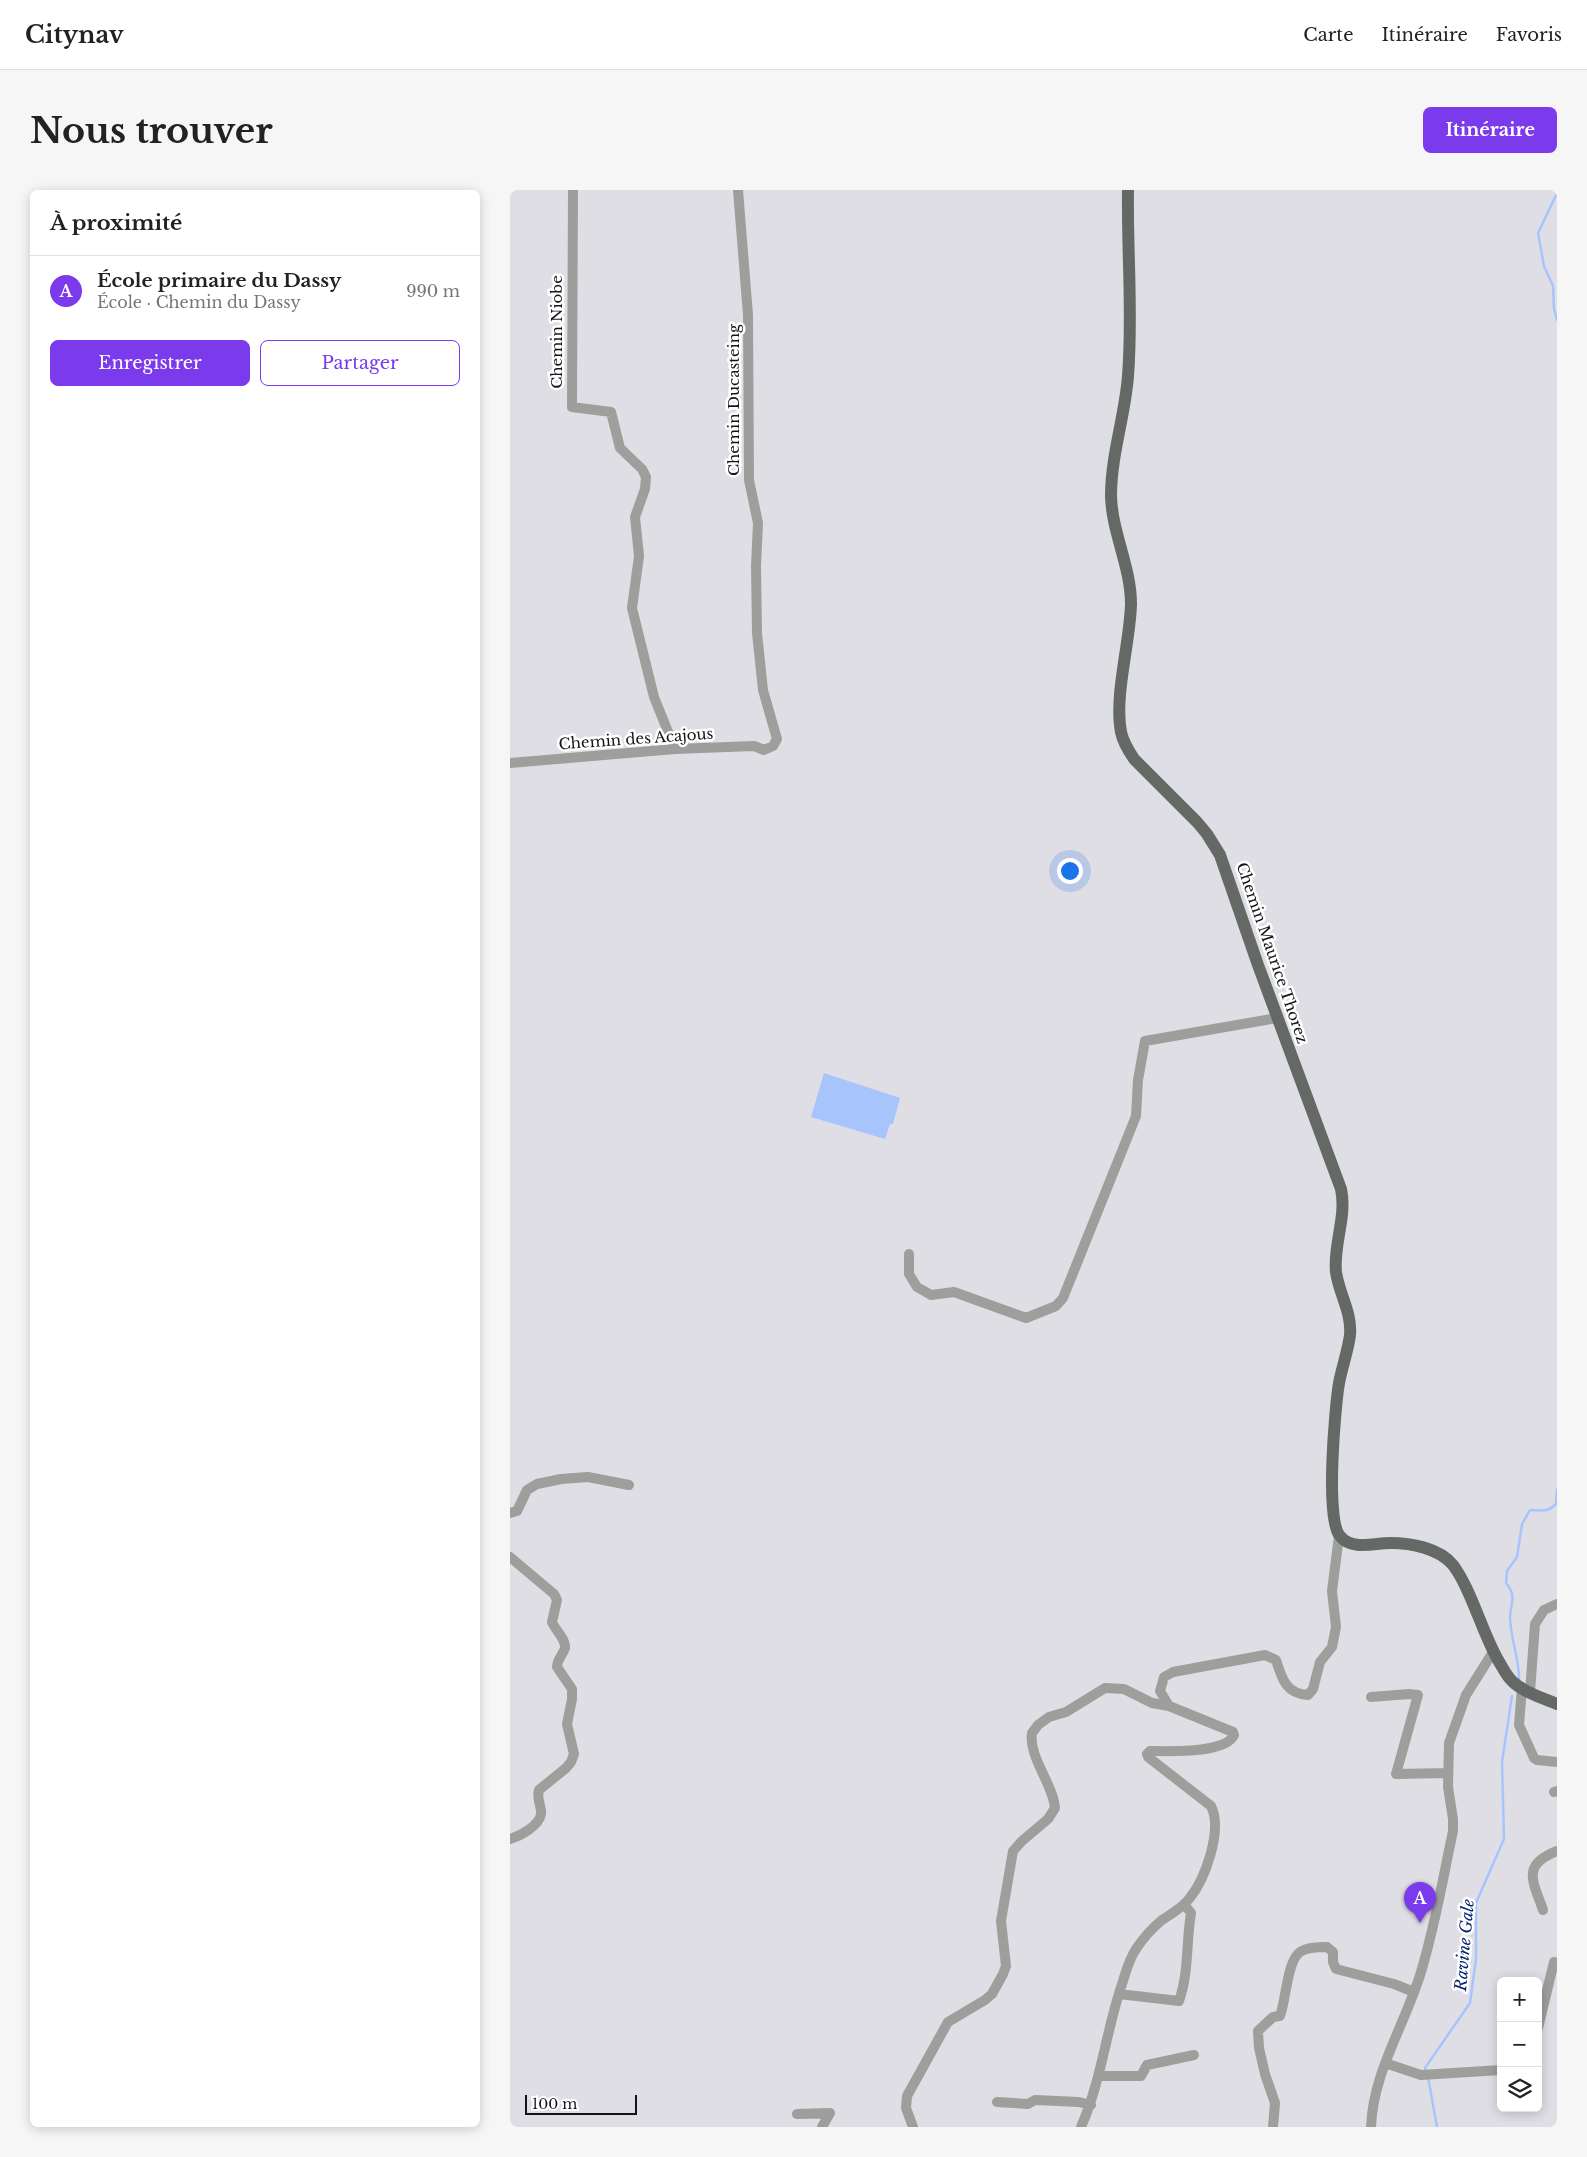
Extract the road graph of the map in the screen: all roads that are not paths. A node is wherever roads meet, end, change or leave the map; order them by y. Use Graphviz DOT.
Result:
graph roads {
  1 [pos="572,190"];
  2 [pos="738,190"];
  3 [pos="1128,190"];
  4 [pos="675,749"];
  5 [pos="764,750"];
  6 [pos="510,763"];
  7 [pos="1277,1018"];
  8 [pos="909,1254"];
  9 [pos="629,1485"];
  10 [pos="510,1513"];
  11 [pos="1339,1536"];
  12 [pos="510,1557"];
  13 [pos="1557,1604"];
  14 [pos="1494,1652"];
  15 [pos="1526,1690"];
  16 [pos="1371,1697"];
  17 [pos="1557,1704"];
  18 [pos="1169,1706"];
  19 [pos="1557,1762"];
  20 [pos="1448,1773"];
  21 [pos="510,1839"];
  22 [pos="1557,1851"];
  23 [pos="1184,1904"];
  24 [pos="1543,1910"];
  25 [pos="1554,1962"];
  26 [pos="1414,1992"];
  27 [pos="1119,1994"];
  28 [pos="1539,2022"];
  29 [pos="1194,2055"];
  30 [pos="1385,2063"];
  31 [pos="1497,2070"];
  32 [pos="1098,2076"];
  33 [pos="998,2102"];
  34 [pos="1091,2105"];
  35 [pos="797,2114"];
  36 [pos="822,2127"];
  37 [pos="913,2127"];
  38 [pos="1081,2127"];
  39 [pos="1273,2127"];
  40 [pos="1371,2127"];
  1 -- 4 [label="street, Chemin Niobe"];
  2 -- 5 [label="street, Chemin Ducasteing"];
  3 -- 7 [label="main road, Chemin Maurice Thorez"];
  4 -- 5 [label="street, Chemin des Acajous"];
  4 -- 6 [label="street, Chemin des Acajous"];
  7 -- 8 [label="street"];
  7 -- 11 [label="main road, Chemin Maurice Thorez"];
  9 -- 10 [label="street"];
  11 -- 14 [label="main road"];
  11 -- 18 [label="street"];
  12 -- 21 [label="street"];
  13 -- 15 [label="street"];
  14 -- 15 [label="main road"];
  14 -- 20 [label="street"];
  15 -- 17 [label="main road"];
  15 -- 19 [label="street"];
  16 -- 20 [label="street"];
  18 -- 23 [label="street"];
  18 -- 37 [label="street"];
  20 -- 26 [label="street"];
  22 -- 24 [label="street"];
  23 -- 27 [label="street"];
  23 -- 27 [label="street"];
  25 -- 28 [label="street"];
  26 -- 30 [label="street"];
  26 -- 39 [label="street"];
  27 -- 32 [label="street"];
  29 -- 32 [label="street"];
  30 -- 31 [label="street"];
  30 -- 40 [label="street"];
  32 -- 34 [label="street"];
  33 -- 34 [label="street"];
  34 -- 38 [label="street"];
  35 -- 36 [label="street"];
}
